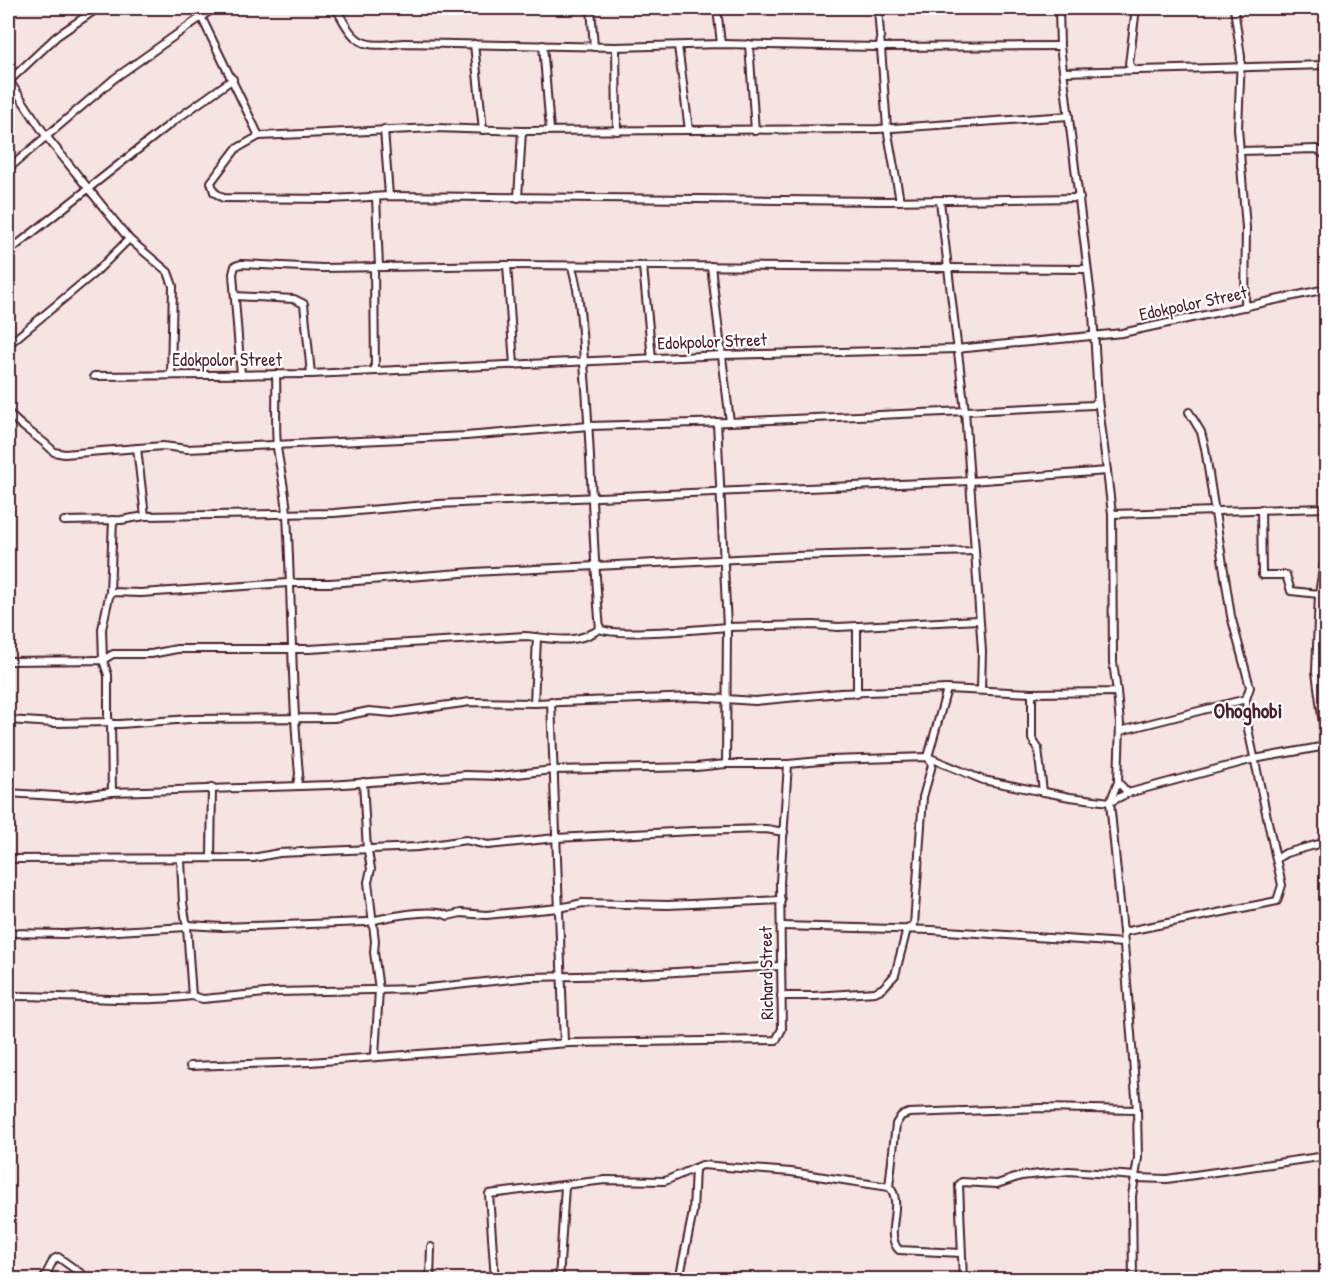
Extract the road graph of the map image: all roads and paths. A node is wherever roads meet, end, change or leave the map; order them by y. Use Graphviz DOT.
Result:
graph roads {
  1 [pos="98,8"];
  2 [pos="197,8"];
  3 [pos="214,8"];
  4 [pos="336,8"];
  5 [pos="591,8"];
  6 [pos="717,8"];
  7 [pos="878,8"];
  8 [pos="1059,8"];
  9 [pos="1136,8"];
  10 [pos="1234,8"];
  11 [pos="201,16"];
  12 [pos="474,44"];
  13 [pos="722,44"];
  14 [pos="749,44"];
  15 [pos="543,45"];
  16 [pos="678,46"];
  17 [pos="1060,46"];
  18 [pos="594,47"];
  19 [pos="616,47"];
  20 [pos="879,47"];
  21 [pos="1326,65"];
  22 [pos="1240,68"];
  23 [pos="1133,69"];
  24 [pos="1064,72"];
  25 [pos="233,79"];
  26 [pos="8,80"];
  27 [pos="1069,116"];
  28 [pos="887,128"];
  29 [pos="384,129"];
  30 [pos="483,130"];
  31 [pos="550,130"];
  32 [pos="689,130"];
  33 [pos="522,131"];
  34 [pos="617,131"];
  35 [pos="755,131"];
  36 [pos="46,136"];
  37 [pos="259,136"];
  38 [pos="1240,151"];
  39 [pos="1326,156"];
  40 [pos="8,169"];
  41 [pos="90,187"];
  42 [pos="389,196"];
  43 [pos="376,197"];
  44 [pos="518,198"];
  45 [pos="1080,198"];
  46 [pos="900,201"];
  47 [pos="940,201"];
  48 [pos="129,239"];
  49 [pos="8,252"];
  50 [pos="507,265"];
  51 [pos="711,266"];
  52 [pos="376,267"];
  53 [pos="572,267"];
  54 [pos="643,267"];
  55 [pos="946,269"];
  56 [pos="1087,269"];
  57 [pos="1326,289"];
  58 [pos="235,296"];
  59 [pos="1245,307"];
  60 [pos="1093,336"];
  61 [pos="8,345"];
  62 [pos="956,349"];
  63 [pos="723,355"];
  64 [pos="652,359"];
  65 [pos="584,362"];
  66 [pos="514,365"];
  67 [pos="375,370"];
  68 [pos="276,374"];
  69 [pos="311,374"];
  70 [pos="94,375"];
  71 [pos="171,375"];
  72 [pos="241,375"];
  73 [pos="1098,399"];
  74 [pos="965,411"];
  75 [pos="8,412"];
  76 [pos="1189,412"];
  77 [pos="717,422"];
  78 [pos="729,422"];
  79 [pos="589,426"];
  80 [pos="277,445"];
  81 [pos="137,448"];
  82 [pos="1107,471"];
  83 [pos="970,481"];
  84 [pos="722,491"];
  85 [pos="593,496"];
  86 [pos="1326,508"];
  87 [pos="1261,509"];
  88 [pos="1213,512"];
  89 [pos="287,513"];
  90 [pos="1112,514"];
  91 [pos="145,516"];
  92 [pos="113,520"];
  93 [pos="64,521"];
  94 [pos="1326,550"];
  95 [pos="975,551"];
  96 [pos="724,561"];
  97 [pos="594,567"];
  98 [pos="288,583"];
  99 [pos="110,592"];
  100 [pos="1318,594"];
  101 [pos="979,620"];
  102 [pos="857,626"];
  103 [pos="727,627"];
  104 [pos="600,629"];
  105 [pos="537,637"];
  106 [pos="294,650"];
  107 [pos="10,660"];
  108 [pos="103,660"];
  109 [pos="947,689"];
  110 [pos="981,690"];
  111 [pos="1117,692"];
  112 [pos="1032,693"];
  113 [pos="857,694"];
  114 [pos="727,698"];
  115 [pos="1246,699"];
  116 [pos="551,701"];
  117 [pos="534,703"];
  118 [pos="295,717"];
  119 [pos="8,720"];
  120 [pos="110,723"];
  121 [pos="1120,731"];
  122 [pos="1326,746"];
  123 [pos="928,757"];
  124 [pos="1254,759"];
  125 [pos="726,764"];
  126 [pos="788,764"];
  127 [pos="554,770"];
  128 [pos="363,782"];
  129 [pos="1118,782"];
  130 [pos="297,785"];
  131 [pos="212,787"];
  132 [pos="112,792"];
  133 [pos="1043,792"];
  134 [pos="1128,793"];
  135 [pos="8,794"];
  136 [pos="1110,802"];
  137 [pos="784,832"];
  138 [pos="556,838"];
  139 [pos="1326,842"];
  140 [pos="367,850"];
  141 [pos="210,857"];
  142 [pos="1276,859"];
  143 [pos="8,860"];
  144 [pos="182,860"];
  145 [pos="781,900"];
  146 [pos="559,908"];
  147 [pos="373,920"];
  148 [pos="187,926"];
  149 [pos="781,926"];
  150 [pos="908,929"];
  151 [pos="1123,932"];
  152 [pos="8,933"];
  153 [pos="1124,943"];
  154 [pos="780,966"];
  155 [pos="561,975"];
  156 [pos="379,990"];
  157 [pos="8,996"];
  158 [pos="192,996"];
  159 [pos="781,996"];
  160 [pos="564,1043"];
  161 [pos="375,1055"];
  162 [pos="190,1066"];
  163 [pos="1137,1110"];
  164 [pos="1326,1156"];
  165 [pos="695,1168"];
  166 [pos="1135,1177"];
  167 [pos="565,1186"];
  168 [pos="888,1187"];
  169 [pos="431,1247"];
  170 [pos="961,1253"];
  171 [pos="43,1280"];
  172 [pos="90,1280"];
  173 [pos="430,1280"];
  174 [pos="495,1280"];
  175 [pos="559,1280"];
  176 [pos="679,1280"];
  177 [pos="963,1280"];
  178 [pos="1133,1280"];
  1 -- 26 [label="street"];
  2 -- 11 [label="street"];
  3 -- 11 [label="street"];
  4 -- 12 [label="street"];
  5 -- 18 [label="street"];
  6 -- 13 [label="street"];
  7 -- 20 [label="street"];
  8 -- 17 [label="street"];
  9 -- 23 [label="street"];
  10 -- 22 [label="street"];
  11 -- 25 [label="street"];
  11 -- 36 [label="street"];
  12 -- 15 [label="street"];
  12 -- 30 [label="street"];
  13 -- 14 [label="street"];
  13 -- 16 [label="street"];
  14 -- 20 [label="street"];
  14 -- 35 [label="street"];
  15 -- 18 [label="street"];
  15 -- 31 [label="street"];
  16 -- 19 [label="street"];
  16 -- 32 [label="street"];
  17 -- 20 [label="street"];
  17 -- 24 [label="street"];
  18 -- 19 [label="street"];
  19 -- 34 [label="street"];
  20 -- 28 [label="street"];
  21 -- 22 [label="street"];
  22 -- 23 [label="street"];
  22 -- 38 [label="street"];
  23 -- 24 [label="street"];
  24 -- 27 [label="street"];
  25 -- 37 [label="street"];
  25 -- 41 [label="street"];
  26 -- 36 [label="street"];
  27 -- 28 [label="street"];
  27 -- 45 [label="street"];
  28 -- 35 [label="street"];
  28 -- 46 [label="street"];
  29 -- 30 [label="street"];
  29 -- 37 [label="street"];
  29 -- 42 [label="street"];
  30 -- 33 [label="street"];
  31 -- 33 [label="street"];
  31 -- 34 [label="street"];
  32 -- 34 [label="street"];
  32 -- 35 [label="street"];
  33 -- 44 [label="street"];
  36 -- 40 [label="street"];
  36 -- 41 [label="street"];
  37 -- 43 [label="street"];
  38 -- 39 [label="street"];
  38 -- 59 [label="street"];
  41 -- 48 [label="street"];
  41 -- 49 [label="street"];
  42 -- 43 [label="street"];
  42 -- 44 [label="street"];
  43 -- 52 [label="street"];
  44 -- 46 [label="street"];
  45 -- 47 [label="street"];
  45 -- 56 [label="street"];
  46 -- 47 [label="street"];
  47 -- 55 [label="street"];
  48 -- 61 [label="street"];
  48 -- 71 [label="street"];
  50 -- 52 [label="street"];
  50 -- 53 [label="street"];
  50 -- 66 [label="street"];
  51 -- 54 [label="street"];
  51 -- 55 [label="street"];
  51 -- 63 [label="street"];
  52 -- 58 [label="street"];
  52 -- 67 [label="street"];
  53 -- 54 [label="street"];
  53 -- 65 [label="street"];
  54 -- 64 [label="street"];
  55 -- 56 [label="street"];
  55 -- 62 [label="street"];
  56 -- 60 [label="street"];
  57 -- 59 [label="street, Edokpolor Street"];
  58 -- 69 [label="street"];
  58 -- 72 [label="street"];
  59 -- 60 [label="street, Edokpolor Street"];
  60 -- 62 [label="street, Edokpolor Street"];
  60 -- 73 [label="street"];
  62 -- 63 [label="street, Edokpolor Street"];
  62 -- 74 [label="street"];
  63 -- 64 [label="street, Edokpolor Street"];
  63 -- 78 [label="street"];
  64 -- 65 [label="street, Edokpolor Street"];
  65 -- 66 [label="street, Edokpolor Street"];
  65 -- 79 [label="street"];
  66 -- 67 [label="street, Edokpolor Street"];
  67 -- 69 [label="street, Edokpolor Street"];
  68 -- 69 [label="street, Edokpolor Street"];
  68 -- 72 [label="street, Edokpolor Street"];
  68 -- 80 [label="street"];
  70 -- 71 [label="street, Edokpolor Street"];
  71 -- 72 [label="street, Edokpolor Street"];
  73 -- 74 [label="street"];
  73 -- 82 [label="street"];
  74 -- 78 [label="street"];
  74 -- 83 [label="street"];
  75 -- 81 [label="street"];
  76 -- 88 [label="street"];
  77 -- 78 [label="street"];
  77 -- 79 [label="street"];
  77 -- 84 [label="street"];
  79 -- 80 [label="street"];
  79 -- 85 [label="street"];
  80 -- 81 [label="street"];
  80 -- 89 [label="street"];
  81 -- 91 [label="street"];
  82 -- 83 [label="street"];
  82 -- 90 [label="street"];
  83 -- 84 [label="street"];
  83 -- 95 [label="street"];
  84 -- 85 [label="street"];
  84 -- 96 [label="street"];
  85 -- 89 [label="street"];
  85 -- 97 [label="street"];
  86 -- 87 [label="street"];
  87 -- 88 [label="street"];
  87 -- 100 [label="street"];
  88 -- 90 [label="street"];
  88 -- 115 [label="street"];
  89 -- 91 [label="street"];
  89 -- 98 [label="street"];
  90 -- 111 [label="street"];
  91 -- 92 [label="street"];
  92 -- 93 [label="street"];
  92 -- 99 [label="street"];
  94 -- 100 [label="street"];
  95 -- 96 [label="street"];
  95 -- 101 [label="street"];
  96 -- 97 [label="street"];
  96 -- 103 [label="street"];
  97 -- 98 [label="street"];
  97 -- 104 [label="street"];
  98 -- 99 [label="street"];
  98 -- 106 [label="street"];
  99 -- 108 [label="street"];
  100 -- 122 [label="street"];
  101 -- 102 [label="street"];
  101 -- 110 [label="street"];
  102 -- 103 [label="street"];
  102 -- 113 [label="street"];
  103 -- 104 [label="street"];
  103 -- 114 [label="street"];
  104 -- 105 [label="street"];
  105 -- 106 [label="street"];
  105 -- 117 [label="street"];
  106 -- 108 [label="street"];
  106 -- 118 [label="street"];
  107 -- 108 [label="street"];
  108 -- 120 [label="street"];
  109 -- 110 [label="street"];
  109 -- 113 [label="street"];
  109 -- 123 [label="street"];
  110 -- 112 [label="street"];
  111 -- 112 [label="street"];
  111 -- 121 [label="street"];
  112 -- 133 [label="street"];
  113 -- 114 [label="street"];
  114 -- 116 [label="street"];
  114 -- 125 [label="street"];
  115 -- 121 [label="street"];
  115 -- 124 [label="street"];
  116 -- 117 [label="street"];
  116 -- 127 [label="street"];
  117 -- 118 [label="street"];
  118 -- 120 [label="street"];
  118 -- 130 [label="street"];
  119 -- 120 [label="street"];
  120 -- 132 [label="street"];
  121 -- 129 [label="street"];
  122 -- 124 [label="street"];
  123 -- 126 [label="street"];
  123 -- 133 [label="street"];
  123 -- 150 [label="street"];
  124 -- 134 [label="street"];
  124 -- 142 [label="street"];
  125 -- 126 [label="street"];
  125 -- 127 [label="street"];
  126 -- 137 [label="street, Richard Street"];
  127 -- 128 [label="street"];
  127 -- 138 [label="street"];
  128 -- 130 [label="street"];
  128 -- 140 [label="street"];
  129 -- 134 [label="street"];
  129 -- 136 [label="street"];
  130 -- 131 [label="street"];
  131 -- 132 [label="street"];
  131 -- 141 [label="street"];
  132 -- 135 [label="street"];
  133 -- 136 [label="street"];
  134 -- 136 [label="street"];
  136 -- 151 [label="street"];
  137 -- 138 [label="street"];
  137 -- 145 [label="street, Richard Street"];
  138 -- 140 [label="street"];
  138 -- 146 [label="street"];
  139 -- 142 [label="street"];
  140 -- 141 [label="street"];
  140 -- 147 [label="street"];
  141 -- 144 [label="street"];
  142 -- 151 [label="street"];
  143 -- 144 [label="street"];
  144 -- 148 [label="street"];
  145 -- 146 [label="street"];
  145 -- 149 [label="street, Richard Street"];
  146 -- 147 [label="street"];
  146 -- 155 [label="street"];
  147 -- 148 [label="street"];
  147 -- 156 [label="street"];
  148 -- 152 [label="street"];
  148 -- 158 [label="street"];
  149 -- 150 [label="street"];
  149 -- 154 [label="street, Richard Street"];
  150 -- 153 [label="street"];
  150 -- 159 [label="street"];
  151 -- 153 [label="street"];
  153 -- 163 [label="street"];
  154 -- 155 [label="street"];
  154 -- 159 [label="street, Richard Street"];
  155 -- 156 [label="street"];
  155 -- 160 [label="street"];
  156 -- 158 [label="street"];
  156 -- 161 [label="street"];
  157 -- 158 [label="street"];
  159 -- 160 [label="street, Richard Street"];
  160 -- 161 [label="street"];
  161 -- 162 [label="street"];
  163 -- 166 [label="street"];
  163 -- 168 [label="street"];
  164 -- 166 [label="street"];
  165 -- 167 [label="street"];
  165 -- 168 [label="street"];
  165 -- 176 [label="street"];
  166 -- 170 [label="street"];
  166 -- 178 [label="street"];
  167 -- 174 [label="street"];
  167 -- 175 [label="street"];
  168 -- 170 [label="street"];
  169 -- 173 [label="street"];
  170 -- 177 [label="street"];
  171 -- 172 [label="street"];
}
